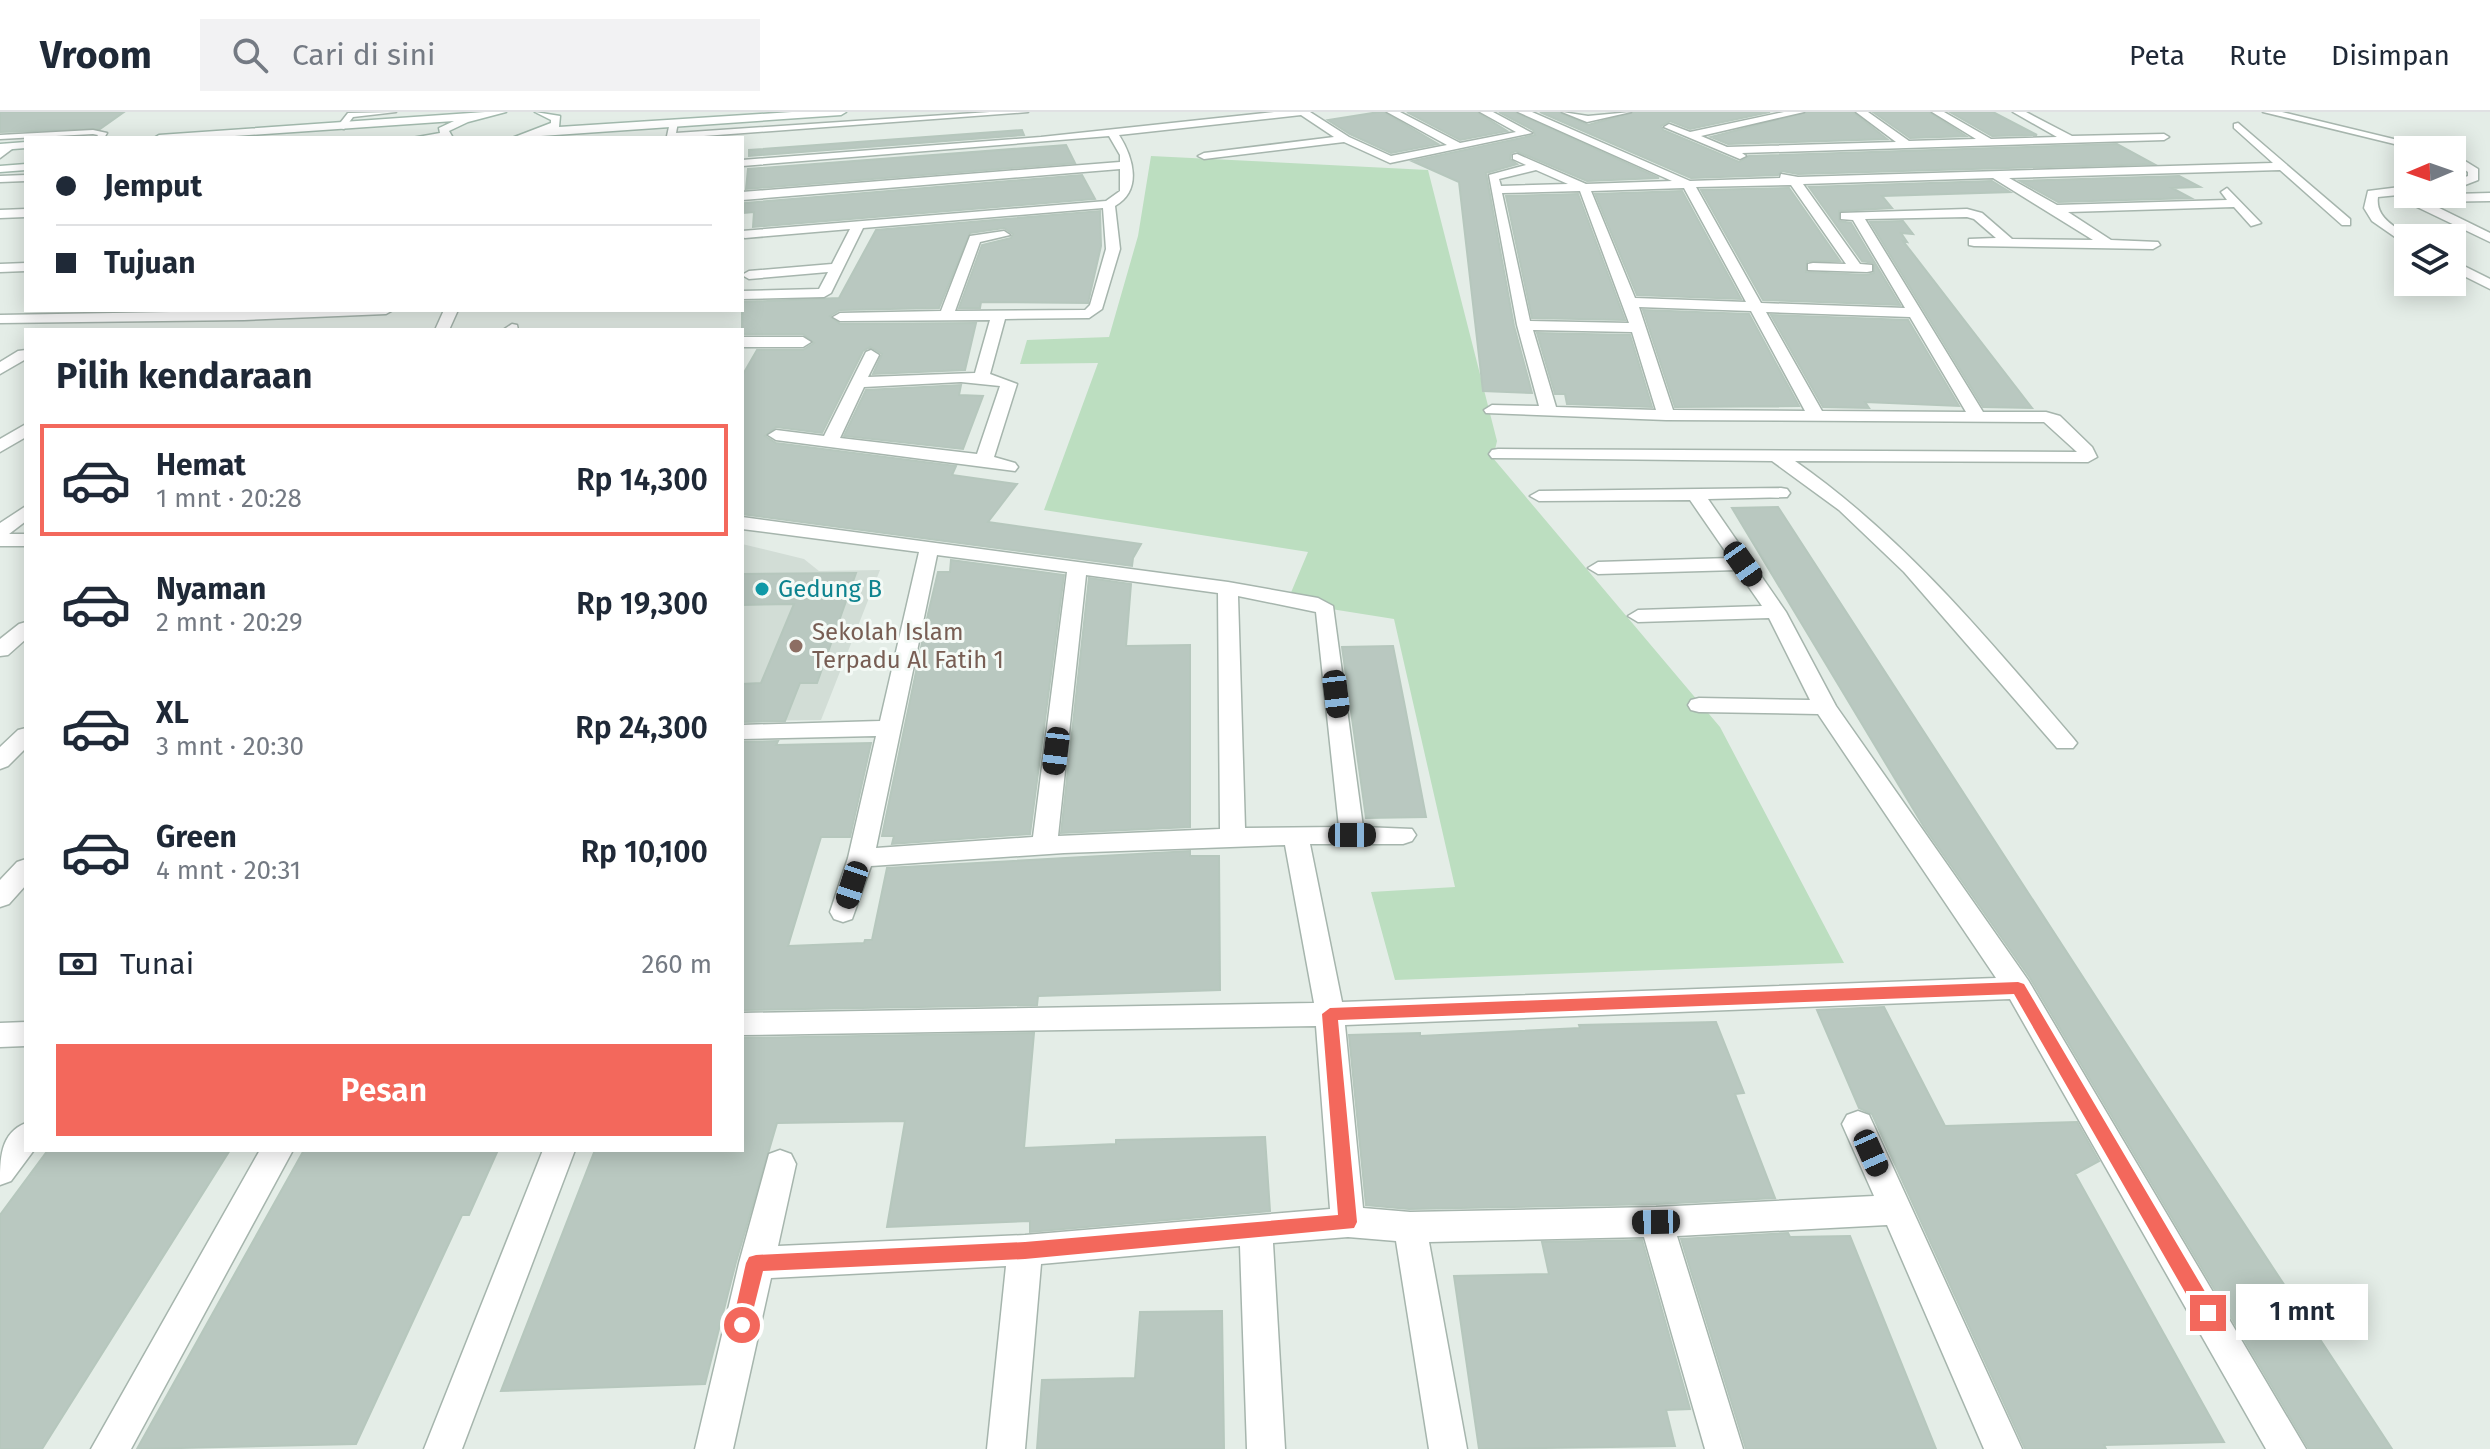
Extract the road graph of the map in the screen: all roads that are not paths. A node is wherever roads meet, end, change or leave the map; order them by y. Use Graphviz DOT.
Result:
graph roads {
  1 [pos="392,112"];
  2 [pos="501,112"];
  3 [pos="841,112"];
  4 [pos="1024,112"];
  5 [pos="1392,112"];
  6 [pos="1485,112"];
  7 [pos="1523,112"];
  8 [pos="1567,112"];
  9 [pos="1626,112"];
  10 [pos="1861,112"];
  11 [pos="1937,112"];
  12 [pos="2018,112"];
  13 [pos="2268,112"];
  14 [pos="544,113"];
  15 [pos="573,113"];
  16 [pos="353,114"];
  17 [pos="942,115"];
  18 [pos="475,116"];
  19 [pos="1798,118"];
  20 [pos="2147,121"];
  21 [pos="674,122"];
  22 [pos="2238,126"];
  23 [pos="341,127"];
  24 [pos="1669,127"];
  25 [pos="1719,130"];
  26 [pos="544,131"];
  27 [pos="1808,131"];
  28 [pos="1112,133"];
  29 [pos="1691,135"];
  30 [pos="62,136"];
  31 [pos="103,136"];
  32 [pos="192,136"];
  33 [pos="446,136"];
  34 [pos="525,136"];
  35 [pos="0,137"];
  36 [pos="1345,139"];
  37 [pos="24,140"];
  38 [pos="2073,141"];
  39 [pos="2394,141"];
  40 [pos="1992,144"];
  41 [pos="1956,145"];
  42 [pos="5,146"];
  43 [pos="1909,146"];
  44 [pos="1459,147"];
  45 [pos="1830,147"];
  46 [pos="0,155"];
  47 [pos="1204,156"];
  48 [pos="1754,156"];
  49 [pos="1517,157"];
  50 [pos="744,163"];
  51 [pos="1125,165"];
  52 [pos="1538,166"];
  53 [pos="2284,166"];
  54 [pos="2466,166"];
  55 [pos="24,167"];
  56 [pos="1767,168"];
  57 [pos="0,169"];
  58 [pos="850,171"];
  59 [pos="1995,175"];
  60 [pos="24,178"];
  61 [pos="0,179"];
  62 [pos="1794,180"];
  63 [pos="2466,181"];
  64 [pos="1688,184"];
  65 [pos="1584,187"];
  66 [pos="1497,190"];
  67 [pos="2226,190"];
  68 [pos="2394,192"];
  69 [pos="744,196"];
  70 [pos="2490,197"];
  71 [pos="2237,203"];
  72 [pos="1109,204"];
  73 [pos="2055,209"];
  74 [pos="1938,212"];
  75 [pos="24,213"];
  76 [pos="0,214"];
  77 [pos="1857,216"];
  78 [pos="1821,217"];
  79 [pos="2346,222"];
  80 [pos="2255,223"];
  81 [pos="858,226"];
  82 [pos="744,232"];
  83 [pos="2394,232"];
  84 [pos="1004,235"];
  85 [pos="2490,238"];
  86 [pos="2008,242"];
  87 [pos="2108,244"];
  88 [pos="2153,245"];
  89 [pos="747,254"];
  90 [pos="24,257"];
  91 [pos="24,267"];
  92 [pos="839,267"];
  93 [pos="1813,267"];
  94 [pos="2,268"];
  95 [pos="1856,268"];
  96 [pos="1889,268"];
  97 [pos="2466,272"];
  98 [pos="2490,285"];
  99 [pos="747,295"];
  100 [pos="1630,302"];
  101 [pos="1753,307"];
  102 [pos="294,312"];
  103 [pos="248,313"];
  104 [pos="1917,313"];
  105 [pos="105,314"];
  106 [pos="840,317"];
  107 [pos="946,317"];
  108 [pos="998,317"];
  109 [pos="0,319"];
  110 [pos="1524,325"];
  111 [pos="1639,328"];
  112 [pos="744,342"];
  113 [pos="803,342"];
  114 [pos="0,354"];
  115 [pos="24,354"];
  116 [pos="871,355"];
  117 [pos="0,369"];
  118 [pos="981,378"];
  119 [pos="861,382"];
  120 [pos="1492,410"];
  121 [pos="1549,412"];
  122 [pos="1666,415"];
  123 [pos="1977,416"];
  124 [pos="1817,417"];
  125 [pos="24,430"];
  126 [pos="776,435"];
  127 [pos="830,441"];
  128 [pos="0,447"];
  129 [pos="1498,454"];
  130 [pos="1777,456"];
  131 [pos="984,460"];
  132 [pos="1009,467"];
  133 [pos="1781,493"];
  134 [pos="1696,495"];
  135 [pos="1539,496"];
  136 [pos="24,514"];
  137 [pos="744,523"];
  138 [pos="0,532"];
  139 [pos="0,540"];
  140 [pos="24,540"];
  141 [pos="929,549"];
  142 [pos="1743,564"];
  143 [pos="1077,567"];
  144 [pos="1598,568"];
  145 [pos="1228,588"];
  146 [pos="1776,612"];
  147 [pos="1638,616"];
  148 [pos="0,627"];
  149 [pos="24,627"];
  150 [pos="24,629"];
  151 [pos="0,650"];
  152 [pos="1699,705"];
  153 [pos="1825,707"];
  154 [pos="888,728"];
  155 [pos="744,732"];
  156 [pos="24,737"];
  157 [pos="2065,743"];
  158 [pos="0,761"];
  159 [pos="1296,835"];
  160 [pos="1352,835"];
  161 [pos="1403,835"];
  162 [pos="1233,836"];
  163 [pos="1045,843"];
  164 [pos="861,858"];
  165 [pos="24,870"];
  166 [pos="0,897"];
  167 [pos="843,912"];
  168 [pos="2018,988"];
  169 [pos="1330,1014"];
  170 [pos="744,1024"];
  171 [pos="24,1034"];
  172 [pos="0,1035"];
  173 [pos="1858,1124"];
  174 [pos="24,1139"];
  175 [pos="276,1152"];
  176 [pos="558,1152"];
  177 [pos="780,1164"];
  178 [pos="0,1171"];
  179 [pos="1896,1210"];
  180 [pos="1348,1222"];
  181 [pos="1656,1222"];
  182 [pos="1410,1227"];
  183 [pos="1256,1230"];
  184 [pos="1025,1250"];
  185 [pos="756,1263"];
  186 [pos="110,1449"];
  187 [pos="443,1449"];
  188 [pos="714,1449"];
  189 [pos="1006,1449"];
  190 [pos="1266,1449"];
  191 [pos="1448,1449"];
  192 [pos="1724,1449"];
  193 [pos="2003,1449"];
  194 [pos="2287,1449"];
  1 -- 16 [label="lane"];
  2 -- 18 [label="street"];
  3 -- 21 [label="street"];
  4 -- 17 [label="lane"];
  5 -- 44 [label="street"];
  6 -- 44 [label="street"];
  7 -- 64 [label="street"];
  8 -- 9 [label="street"];
  10 -- 43 [label="street"];
  11 -- 40 [label="street"];
  12 -- 38 [label="street"];
  13 -- 39 [label="street"];
  14 -- 15 [label="street"];
  14 -- 26 [label="street"];
  16 -- 23 [label="lane"];
  17 -- 21 [label="lane"];
  18 -- 23 [label="street"];
  18 -- 33 [label="street"];
  19 -- 25 [label="street"];
  20 -- 38 [label="street"];
  21 -- 26 [label="street"];
  22 -- 53 [label="street"];
  23 -- 32 [label="street"];
  24 -- 29 [label="street"];
  25 -- 29 [label="street"];
  25 -- 48 [label="street"];
  26 -- 34 [label="street"];
  27 -- 45 [label="street"];
  28 -- 36 [label="street"];
  28 -- 51 [label="street"];
  28 -- 58 [label="street"];
  29 -- 48 [label="street"];
  30 -- 31 [label="lane"];
  35 -- 37 [label="lane"];
  36 -- 44 [label="street"];
  36 -- 47 [label="street"];
  38 -- 40 [label="street"];
  40 -- 41 [label="street"];
  41 -- 43 [label="street"];
  41 -- 59 [label="street"];
  42 -- 46 [label="street"];
  43 -- 45 [label="street"];
  45 -- 48 [label="street"];
  49 -- 52 [label="street"];
  50 -- 58 [label="street"];
  51 -- 58 [label="street"];
  51 -- 72 [label="street"];
  52 -- 65 [label="street"];
  52 -- 66 [label="street"];
  53 -- 59 [label="street"];
  53 -- 79 [label="street"];
  54 -- 63 [label="street"];
  55 -- 57 [label="street"];
  56 -- 62 [label="street"];
  58 -- 69 [label="street"];
  59 -- 62 [label="street"];
  59 -- 73 [label="street"];
  60 -- 61 [label="lane"];
  62 -- 64 [label="street"];
  62 -- 78 [label="street"];
  64 -- 65 [label="street"];
  64 -- 101 [label="street"];
  65 -- 66 [label="street"];
  65 -- 100 [label="street"];
  66 -- 110 [label="street"];
  67 -- 71 [label="street"];
  68 -- 83 [label="street"];
  70 -- 85 [label="street"];
  71 -- 73 [label="street"];
  71 -- 80 [label="street"];
  72 -- 81 [label="street"];
  72 -- 108 [label="street"];
  73 -- 87 [label="street"];
  74 -- 77 [label="street"];
  74 -- 86 [label="street"];
  74 -- 86 [label="street"];
  75 -- 76 [label="street"];
  77 -- 78 [label="street"];
  77 -- 96 [label="street"];
  78 -- 95 [label="street"];
  81 -- 89 [label="street"];
  81 -- 92 [label="street"];
  82 -- 89 [label="street"];
  84 -- 107 [label="street"];
  86 -- 87 [label="street"];
  87 -- 88 [label="street"];
  89 -- 92 [label="street"];
  89 -- 99 [label="street"];
  90 -- 94 [label="street"];
  91 -- 94 [label="street"];
  92 -- 99 [label="street"];
  93 -- 95 [label="street"];
  95 -- 96 [label="street"];
  96 -- 104 [label="street"];
  97 -- 98 [label="street"];
  100 -- 101 [label="street"];
  100 -- 111 [label="street"];
  101 -- 104 [label="street"];
  101 -- 124 [label="street"];
  102 -- 103 [label="street"];
  103 -- 105 [label="street"];
  104 -- 123 [label="street"];
  105 -- 109 [label="street"];
  106 -- 107 [label="street"];
  107 -- 108 [label="street"];
  108 -- 118 [label="street"];
  110 -- 111 [label="street"];
  110 -- 121 [label="street"];
  111 -- 122 [label="street"];
  112 -- 113 [label="street"];
  114 -- 115 [label="street"];
  115 -- 117 [label="street"];
  116 -- 119 [label="street"];
  118 -- 119 [label="street"];
  118 -- 131 [label="street"];
  119 -- 127 [label="street"];
  120 -- 121 [label="street"];
  121 -- 122 [label="street"];
  122 -- 124 [label="street"];
  123 -- 124 [label="street"];
  123 -- 130 [label="street"];
  125 -- 128 [label="street"];
  126 -- 127 [label="street"];
  127 -- 131 [label="street"];
  129 -- 130 [label="street"];
  130 -- 157 [label="street"];
  131 -- 132 [label="street"];
  133 -- 134 [label="street"];
  134 -- 135 [label="street"];
  134 -- 142 [label="street"];
  136 -- 138 [label="street"];
  137 -- 141 [label="street"];
  139 -- 140 [label="street"];
  141 -- 143 [label="street"];
  141 -- 154 [label="street"];
  142 -- 144 [label="street"];
  142 -- 146 [label="street"];
  143 -- 145 [label="street"];
  143 -- 163 [label="street"];
  145 -- 160 [label="street"];
  145 -- 162 [label="street"];
  146 -- 147 [label="street"];
  146 -- 153 [label="street"];
  148 -- 149 [label="street"];
  150 -- 151 [label="street"];
  152 -- 153 [label="street"];
  153 -- 168 [label="street"];
  154 -- 155 [label="street"];
  154 -- 164 [label="street"];
  156 -- 158 [label="street"];
  159 -- 160 [label="street"];
  159 -- 162 [label="street"];
  159 -- 169 [label="street"];
  160 -- 161 [label="street"];
  162 -- 163 [label="street"];
  163 -- 164 [label="street"];
  164 -- 167 [label="street"];
  165 -- 166 [label="street"];
  168 -- 169 [label="street"];
  168 -- 194 [label="street"];
  169 -- 170 [label="street"];
  169 -- 180 [label="street"];
  171 -- 172 [label="street"];
  173 -- 179 [label="street"];
  174 -- 178 [label="street"];
  175 -- 186 [label="street"];
  176 -- 187 [label="street"];
  177 -- 185 [label="street"];
  179 -- 181 [label="street"];
  179 -- 193 [label="street"];
  180 -- 182 [label="street"];
  180 -- 183 [label="street"];
  181 -- 182 [label="street"];
  181 -- 192 [label="street"];
  182 -- 191 [label="street"];
  183 -- 184 [label="street"];
  183 -- 190 [label="street"];
  184 -- 185 [label="street"];
  184 -- 189 [label="street"];
  185 -- 188 [label="street"];
}
